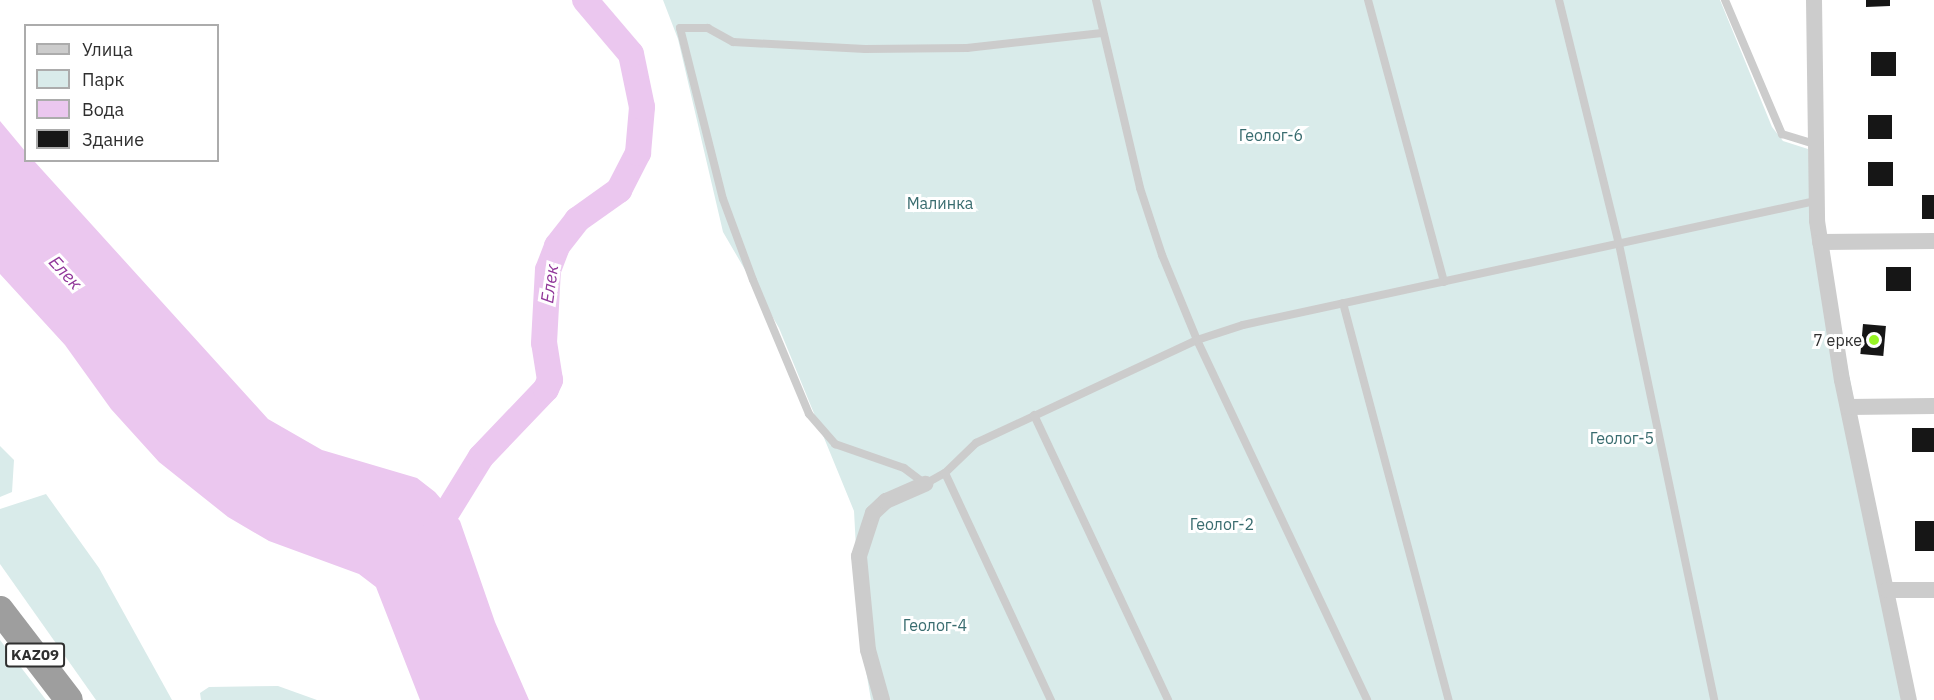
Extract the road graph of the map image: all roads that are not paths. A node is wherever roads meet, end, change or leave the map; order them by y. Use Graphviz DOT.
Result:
graph roads {
  1 [pos="1096,0"];
  2 [pos="1368,0"];
  3 [pos="1558,0"];
  4 [pos="1725,0"];
  5 [pos="1814,0"];
  6 [pos="1102,33"];
  7 [pos="1818,145"];
  8 [pos="1815,201"];
  9 [pos="1934,241"];
  10 [pos="1820,242"];
  11 [pos="1619,244"];
  12 [pos="1444,282"];
  13 [pos="1343,303"];
  14 [pos="1197,340"];
  15 [pos="1934,406"];
  16 [pos="1848,407"];
  17 [pos="1034,415"];
  18 [pos="945,473"];
  19 [pos="925,484"];
  20 [pos="1887,590"];
  21 [pos="1934,590"];
  22 [pos="0,610"];
  23 [pos="69,700"];
  24 [pos="882,700"];
  25 [pos="1052,700"];
  26 [pos="1168,700"];
  27 [pos="1367,700"];
  28 [pos="1449,700"];
  29 [pos="1714,700"];
  30 [pos="1909,700"];
  1 -- 6 [label="lane"];
  2 -- 12 [label="lane"];
  3 -- 11 [label="lane"];
  4 -- 7 [label="lane"];
  5 -- 7 [label="street"];
  6 -- 14 [label="lane"];
  6 -- 19 [label="lane"];
  7 -- 8 [label="street"];
  8 -- 10 [label="street"];
  8 -- 11 [label="lane"];
  9 -- 10 [label="street"];
  10 -- 16 [label="street"];
  11 -- 12 [label="lane"];
  11 -- 29 [label="lane"];
  12 -- 13 [label="lane"];
  13 -- 14 [label="lane"];
  13 -- 28 [label="lane"];
  14 -- 17 [label="lane"];
  14 -- 27 [label="lane"];
  15 -- 16 [label="street"];
  16 -- 20 [label="street"];
  17 -- 18 [label="lane"];
  17 -- 26 [label="lane"];
  18 -- 19 [label="lane"];
  18 -- 25 [label="lane"];
  19 -- 24 [label="street"];
  20 -- 21 [label="street"];
  20 -- 30 [label="street"];
  22 -- 23 [label="highway, KAZ09"];
}
